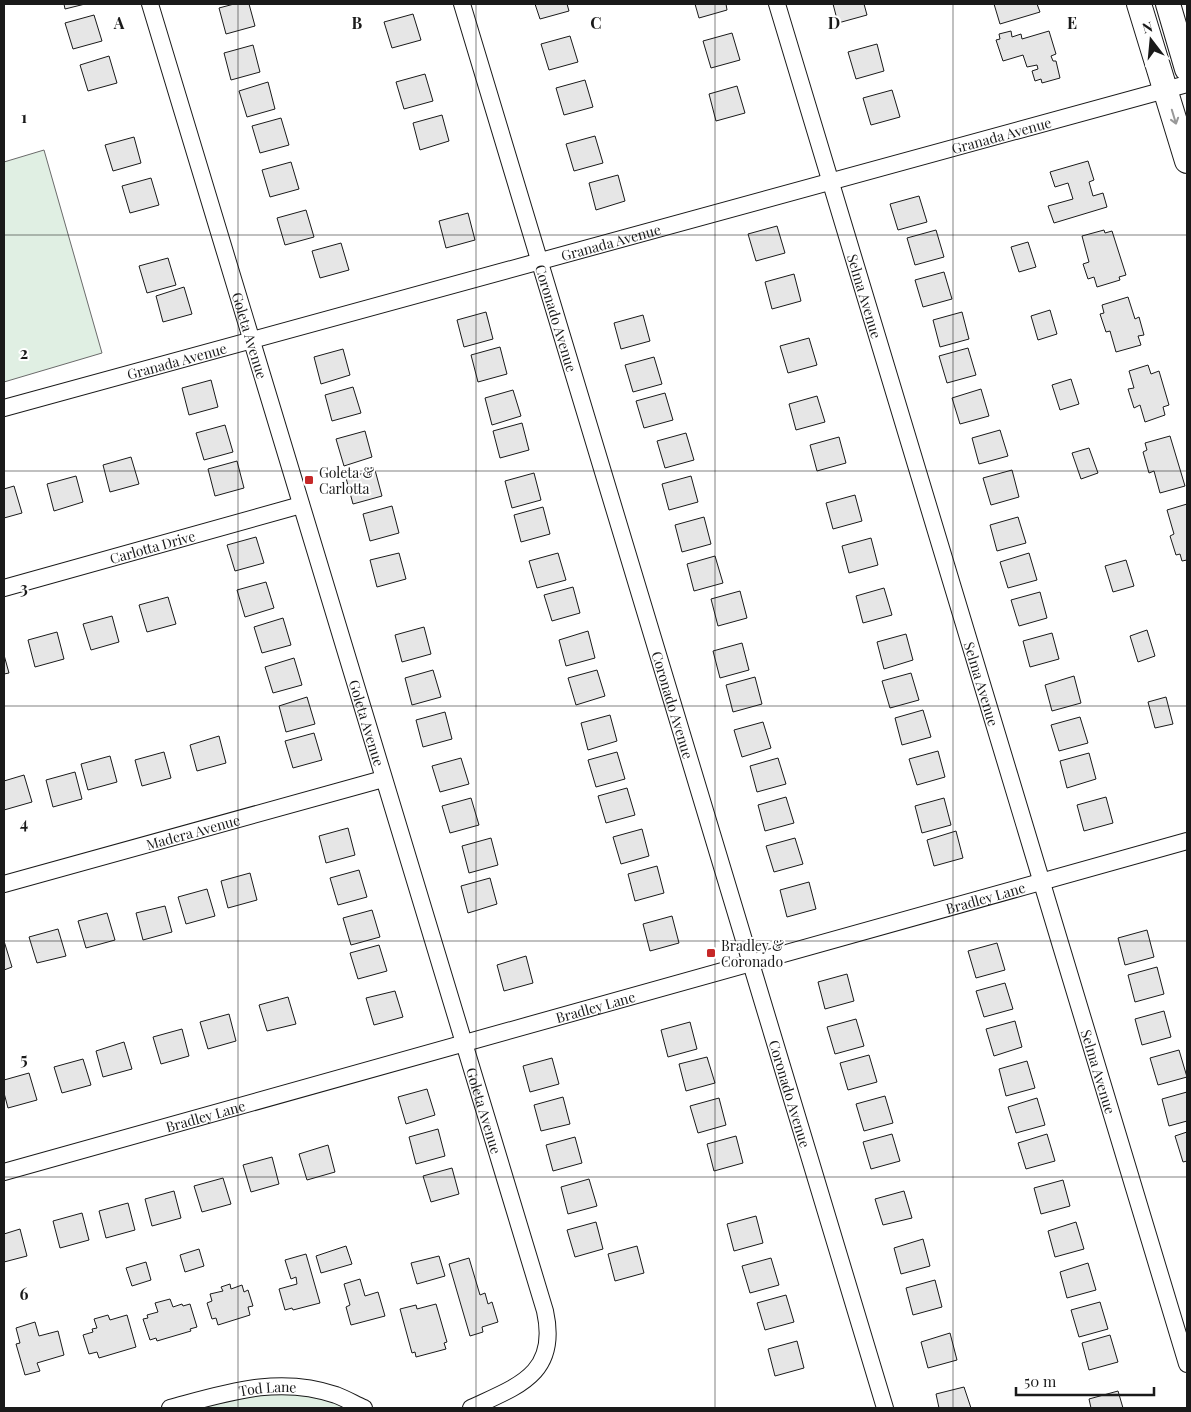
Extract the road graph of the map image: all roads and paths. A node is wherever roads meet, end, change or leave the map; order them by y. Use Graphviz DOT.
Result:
graph roads {
  1 [pos="150,4"];
  2 [pos="462,4"];
  3 [pos="777,4"];
  4 [pos="1140,4"];
  5 [pos="1168,4"];
  6 [pos="1187,69"];
  7 [pos="1176,87"];
  8 [pos="1187,161"];
  9 [pos="830,181"];
  10 [pos="539,261"];
  11 [pos="251,339"];
  12 [pos="4,408"];
  13 [pos="301,506"];
  14 [pos="4,588"];
  15 [pos="383,779"];
  16 [pos="1187,841"];
  17 [pos="1042,882"];
  18 [pos="4,884"];
  19 [pos="751,963"];
  20 [pos="464,1043"];
  21 [pos="4,1172"];
  22 [pos="1187,1364"];
  23 [pos="170,1408"];
  24 [pos="364,1408"];
  25 [pos="471,1408"];
  26 [pos="885,1408"];
  1 -- 11 [label="street, Goleta Avenue"];
  2 -- 10 [label="street, Coronado Avenue"];
  3 -- 9 [label="street, Selma Avenue"];
  4 -- 7 [label="street"];
  5 -- 6 [label="street"];
  7 -- 8 [label="street, one-way"];
  7 -- 9 [label="street, Granada Avenue"];
  9 -- 10 [label="street, Granada Avenue"];
  9 -- 17 [label="street, Selma Avenue"];
  10 -- 11 [label="street, Granada Avenue"];
  10 -- 19 [label="street, Coronado Avenue"];
  11 -- 12 [label="street, Granada Avenue"];
  11 -- 13 [label="street, Goleta Avenue"];
  13 -- 14 [label="street, Carlotta Drive"];
  13 -- 15 [label="street, Goleta Avenue"];
  15 -- 18 [label="street, Madera Avenue"];
  15 -- 20 [label="street, Goleta Avenue"];
  16 -- 17 [label="street, Bradley Lane"];
  17 -- 19 [label="street, Bradley Lane"];
  17 -- 22 [label="street, Selma Avenue"];
  19 -- 20 [label="street, Bradley Lane"];
  19 -- 26 [label="street, Coronado Avenue"];
  20 -- 21 [label="street, Bradley Lane"];
  20 -- 25 [label="street, Goleta Avenue"];
  23 -- 24 [label="street, Tod Lane"];
}
